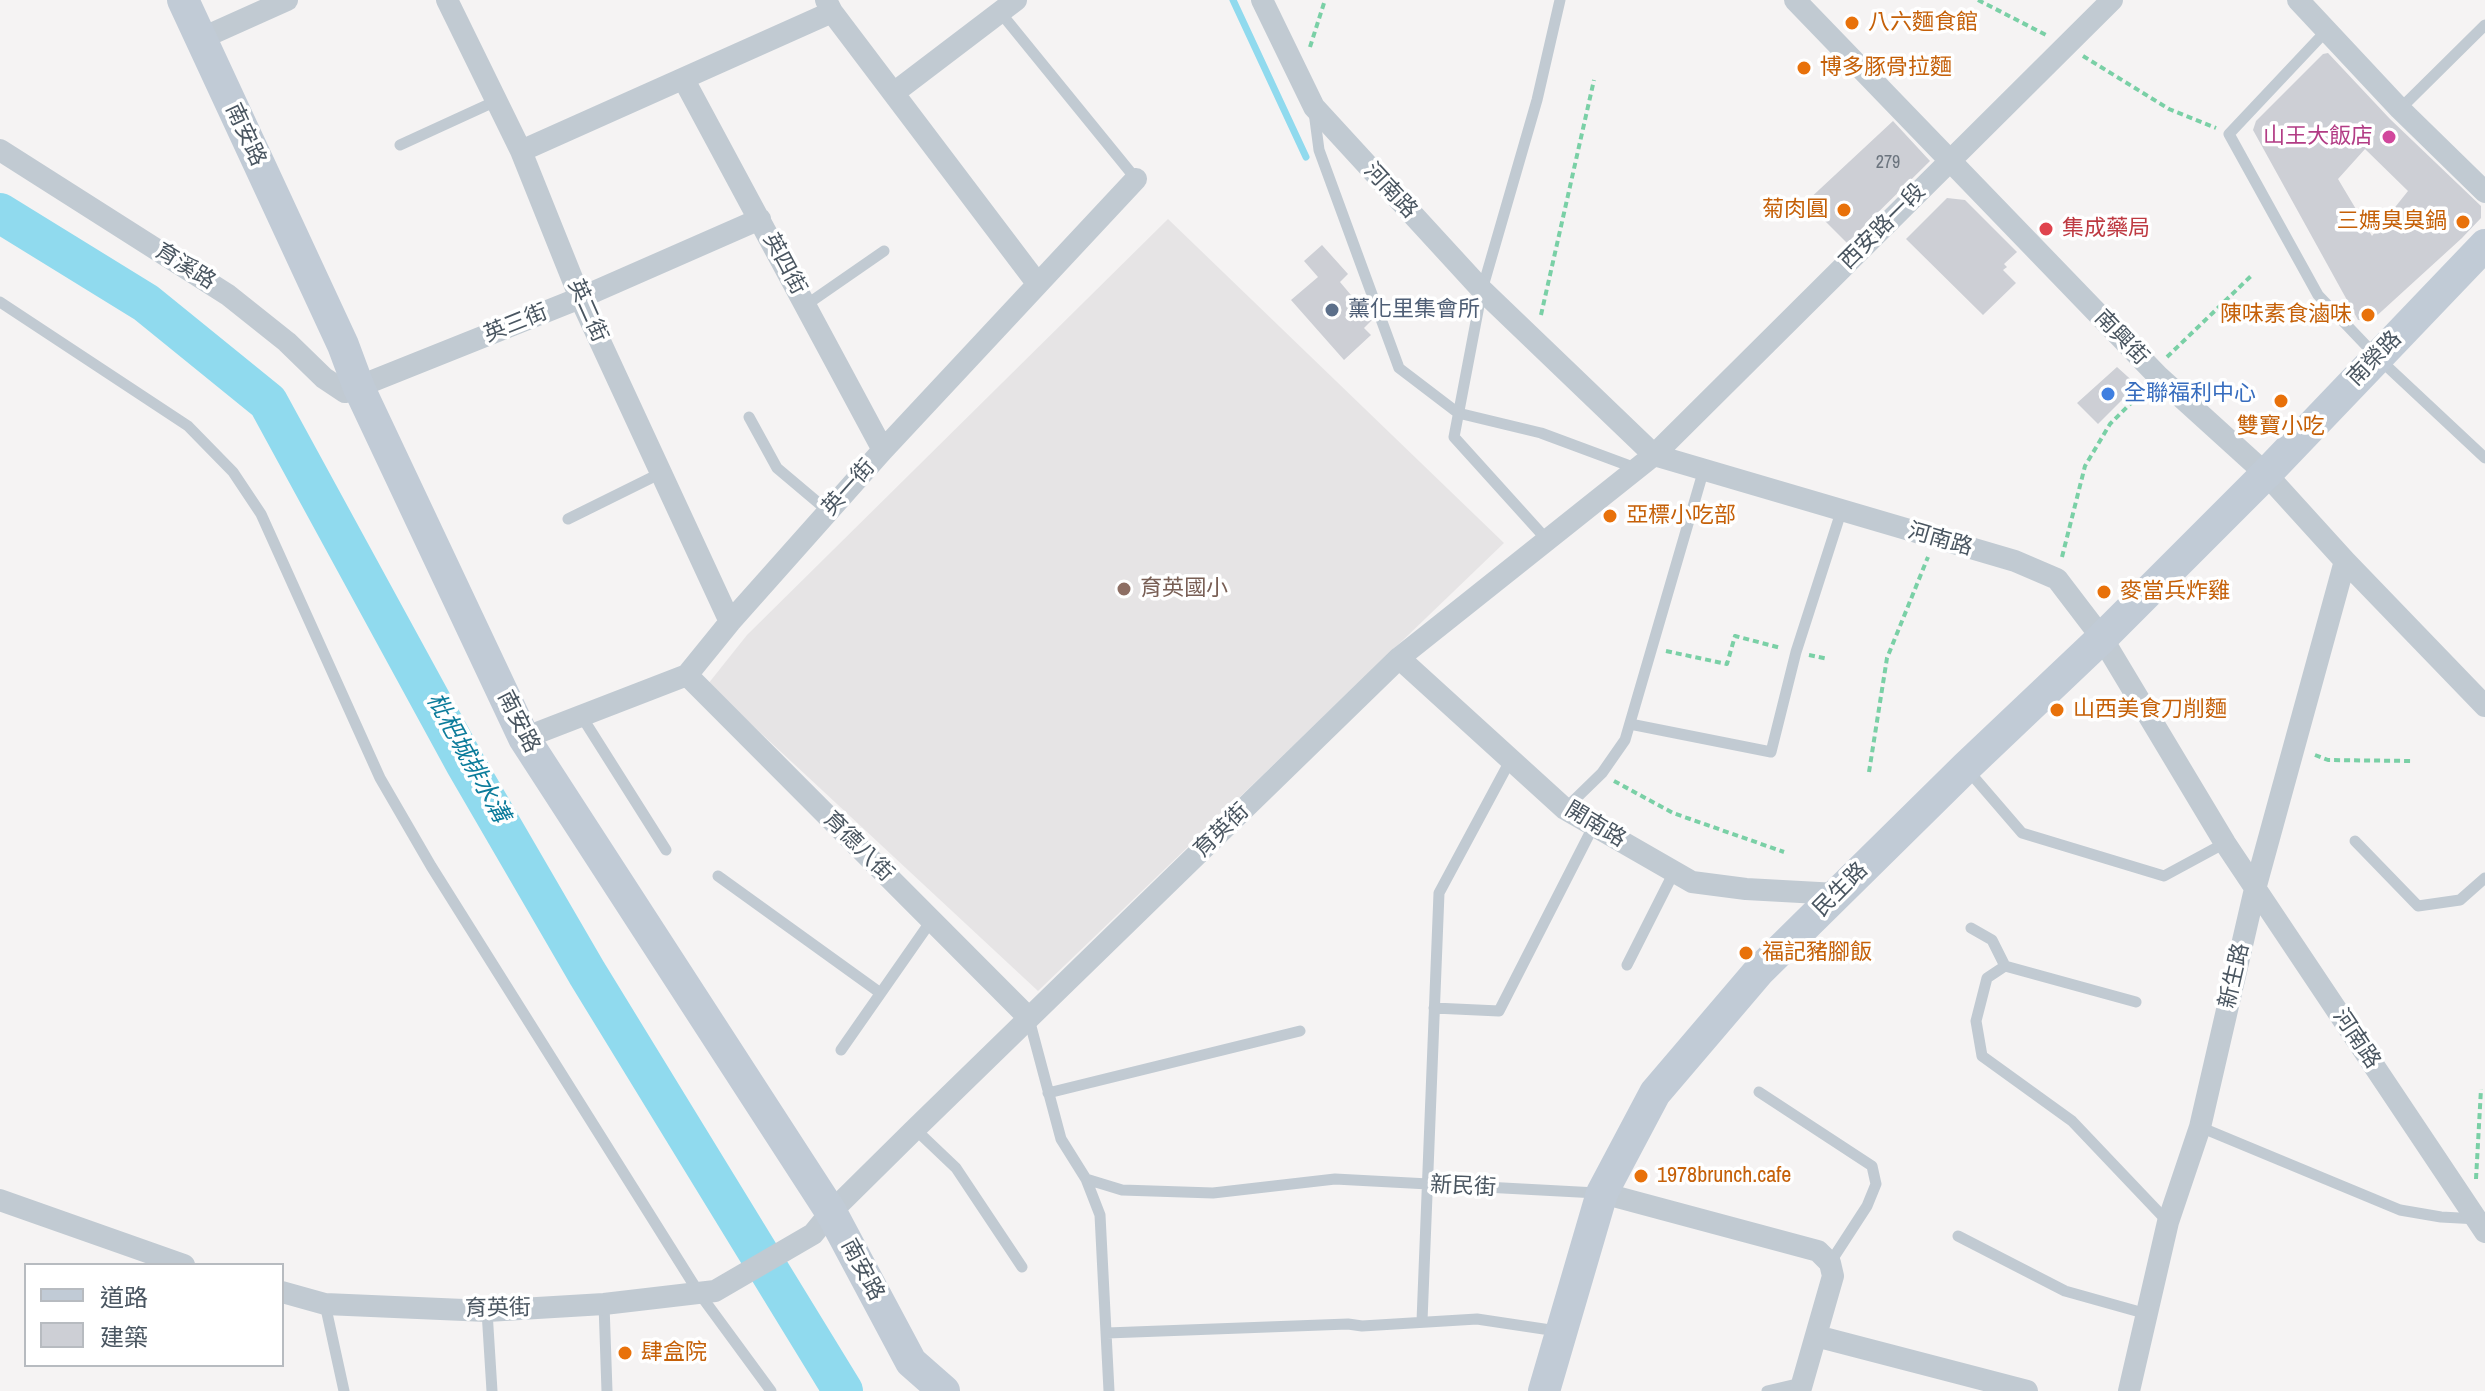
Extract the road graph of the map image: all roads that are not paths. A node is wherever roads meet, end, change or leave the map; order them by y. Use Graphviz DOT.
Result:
graph roads {
  1 [pos="183,0"];
  2 [pos="287,0"];
  3 [pos="447,0"];
  4 [pos="1262,0"];
  5 [pos="1560,0"];
  6 [pos="1795,0"];
  7 [pos="2112,0"];
  8 [pos="2298,0"];
  9 [pos="829,6"];
  10 [pos="1008,6"];
  11 [pos="2485,25"];
  12 [pos="2327,30"];
  13 [pos="200,39"];
  14 [pos="684,80"];
  15 [pos="895,92"];
  16 [pos="496,101"];
  17 [pos="1314,107"];
  18 [pos="2400,109"];
  19 [pos="400,145"];
  20 [pos="0,150"];
  21 [pos="521,151"];
  22 [pos="1950,160"];
  23 [pos="1136,179"];
  24 [pos="2485,192"];
  25 [pos="760,219"];
  26 [pos="2485,245"];
  27 [pos="884,251"];
  28 [pos="1037,283"];
  29 [pos="1482,290"];
  30 [pos="580,298"];
  31 [pos="0,302"];
  32 [pos="806,305"];
  33 [pos="2377,357"];
  34 [pos="359,388"];
  35 [pos="1458,413"];
  36 [pos="749,417"];
  37 [pos="883,450"];
  38 [pos="2485,458"];
  39 [pos="1646,462"];
  40 [pos="1704,469"];
  41 [pos="663,472"];
  42 [pos="2266,474"];
  43 [pos="1842,509"];
  44 [pos="828,511"];
  45 [pos="568,519"];
  46 [pos="1548,541"];
  47 [pos="2345,561"];
  48 [pos="730,622"];
  49 [pos="2102,638"];
  50 [pos="1399,658"];
  51 [pos="687,675"];
  52 [pos="2485,706"];
  53 [pos="582,717"];
  54 [pos="1630,724"];
  55 [pos="524,738"];
  56 [pos="1511,759"];
  57 [pos="1966,767"];
  58 [pos="1565,809"];
  59 [pos="1594,825"];
  60 [pos="2355,841"];
  61 [pos="2225,843"];
  62 [pos="666,850"];
  63 [pos="1674,872"];
  64 [pos="718,876"];
  65 [pos="2485,878"];
  66 [pos="2255,889"];
  67 [pos="1837,894"];
  68 [pos="931,921"];
  69 [pos="1971,928"];
  70 [pos="1627,965"];
  71 [pos="2005,966"];
  72 [pos="879,992"];
  73 [pos="2136,1002"];
  74 [pos="1434,1008"];
  75 [pos="1029,1018"];
  76 [pos="1300,1031"];
  77 [pos="841,1050"];
  78 [pos="1759,1092"];
  79 [pos="1048,1093"];
  80 [pos="2200,1127"];
  81 [pos="915,1129"];
  82 [pos="1086,1179"];
  83 [pos="1427,1185"];
  84 [pos="1602,1193"];
  85 [pos="0,1200"];
  86 [pos="2168,1222"];
  87 [pos="822,1223"];
  88 [pos="2482,1224"];
  89 [pos="1958,1236"];
  90 [pos="178,1263"];
  91 [pos="1830,1263"];
  92 [pos="1022,1267"];
  93 [pos="707,1292"];
  94 [pos="284,1293"];
  95 [pos="325,1304"];
  96 [pos="604,1304"];
  97 [pos="487,1311"];
  98 [pos="2147,1314"];
  99 [pos="1422,1321"];
  100 [pos="1562,1332"];
  101 [pos="1107,1333"];
  102 [pos="1816,1336"];
  103 [pos="1801,1387"];
  104 [pos="1550,1390"];
  105 [pos="344,1391"];
  106 [pos="492,1391"];
  107 [pos="607,1391"];
  108 [pos="771,1391"];
  109 [pos="944,1391"];
  110 [pos="1109,1391"];
  111 [pos="1767,1391"];
  112 [pos="2027,1391"];
  113 [pos="2129,1391"];
  1 -- 13 [label="street, 南安路"];
  2 -- 13 [label="street"];
  3 -- 16 [label="street, 英二街"];
  4 -- 17 [label="street, 河南路"];
  5 -- 29 [label="lane"];
  6 -- 22 [label="street, 南興街"];
  7 -- 22 [label="street, 西安路一段"];
  8 -- 12 [label="street"];
  9 -- 14 [label="street"];
  9 -- 15 [label="street"];
  10 -- 15 [label="street"];
  10 -- 23 [label="lane"];
  11 -- 18 [label="lane"];
  12 -- 18 [label="street"];
  12 -- 33 [label="lane"];
  13 -- 34 [label="street, 南安路"];
  14 -- 21 [label="street"];
  14 -- 25 [label="street, 英四街"];
  15 -- 28 [label="street"];
  16 -- 19 [label="lane"];
  16 -- 21 [label="street, 英二街"];
  17 -- 29 [label="street, 河南路"];
  17 -- 35 [label="lane"];
  18 -- 24 [label="street"];
  20 -- 34 [label="street, 育溪路"];
  21 -- 30 [label="street, 英二街"];
  22 -- 39 [label="street, 西安路一段"];
  22 -- 42 [label="street, 南興街"];
  23 -- 28 [label="street, 英一街"];
  25 -- 30 [label="street, 英三街"];
  25 -- 32 [label="street, 英四街"];
  26 -- 33 [label="street, 南榮路"];
  27 -- 32 [label="lane"];
  28 -- 37 [label="street, 英一街"];
  29 -- 35 [label="lane"];
  29 -- 39 [label="street, 河南路"];
  30 -- 34 [label="street, 英三街"];
  30 -- 41 [label="street, 英二街"];
  31 -- 93 [label="lane"];
  32 -- 37 [label="street, 英四街"];
  33 -- 38 [label="lane"];
  33 -- 42 [label="street, 南榮路"];
  34 -- 55 [label="street, 南安路"];
  35 -- 39 [label="lane"];
  35 -- 46 [label="lane"];
  36 -- 44 [label="lane"];
  37 -- 44 [label="street, 英一街"];
  39 -- 40 [label="street, 河南路"];
  39 -- 46 [label="street, 育英街"];
  40 -- 43 [label="street, 河南路"];
  40 -- 54 [label="lane"];
  41 -- 45 [label="lane"];
  41 -- 48 [label="street, 英二街"];
  42 -- 47 [label="street, 南興街"];
  42 -- 49 [label="street, 民生路"];
  43 -- 49 [label="street, 河南路"];
  43 -- 54 [label="lane"];
  44 -- 48 [label="street, 英一街"];
  46 -- 50 [label="street, 育英街"];
  47 -- 52 [label="street, 南興街"];
  47 -- 66 [label="street, 新生路"];
  48 -- 51 [label="street, 英一街"];
  49 -- 57 [label="street, 民生路"];
  49 -- 61 [label="street, 河南路"];
  50 -- 56 [label="street, 開南路"];
  50 -- 75 [label="street, 育英街"];
  51 -- 53 [label="street, 英一街"];
  51 -- 68 [label="street, 育德八街"];
  53 -- 55 [label="street, 英一街"];
  53 -- 62 [label="lane"];
  54 -- 58 [label="lane"];
  55 -- 87 [label="street, 南安路"];
  56 -- 58 [label="street, 開南路"];
  56 -- 74 [label="lane"];
  57 -- 61 [label="lane"];
  57 -- 67 [label="street, 民生路"];
  58 -- 59 [label="street, 開南路"];
  59 -- 63 [label="street, 開南路"];
  59 -- 74 [label="lane"];
  60 -- 65 [label="lane"];
  61 -- 66 [label="street, 河南路"];
  63 -- 67 [label="street, 開南路"];
  63 -- 70 [label="lane"];
  64 -- 72 [label="lane"];
  66 -- 80 [label="street, 新生路"];
  66 -- 88 [label="street, 河南路"];
  67 -- 84 [label="street, 民生路"];
  68 -- 72 [label="lane"];
  68 -- 75 [label="street, 育德八街"];
  69 -- 71 [label="lane"];
  71 -- 73 [label="lane"];
  71 -- 86 [label="lane"];
  72 -- 77 [label="lane"];
  74 -- 83 [label="lane"];
  75 -- 79 [label="lane"];
  75 -- 81 [label="street, 育英街"];
  76 -- 79 [label="lane"];
  78 -- 91 [label="lane"];
  79 -- 82 [label="lane"];
  80 -- 86 [label="street, 新生路"];
  80 -- 88 [label="lane"];
  81 -- 87 [label="street, 育英街"];
  81 -- 92 [label="lane"];
  82 -- 83 [label="lane, 新民街"];
  82 -- 101 [label="lane"];
  83 -- 84 [label="lane, 新民街"];
  83 -- 99 [label="lane"];
  84 -- 91 [label="street, 新民街"];
  84 -- 100 [label="street, 民生路"];
  85 -- 90 [label="street"];
  86 -- 98 [label="street, 新生路"];
  87 -- 93 [label="street, 育英街"];
  87 -- 109 [label="street, 南安路"];
  89 -- 98 [label="lane"];
  91 -- 102 [label="street"];
  93 -- 96 [label="street, 育英街"];
  93 -- 108 [label="lane"];
  94 -- 95 [label="street, 育英街"];
  95 -- 97 [label="street, 育英街"];
  95 -- 105 [label="lane"];
  96 -- 97 [label="street, 育英街"];
  96 -- 107 [label="lane"];
  97 -- 106 [label="lane"];
  98 -- 113 [label="street, 新生路"];
  99 -- 100 [label="lane"];
  99 -- 101 [label="lane"];
  100 -- 104 [label="street, 民生路"];
  101 -- 110 [label="lane"];
  102 -- 103 [label="street"];
  102 -- 112 [label="street"];
  103 -- 111 [label="lane"];
}
